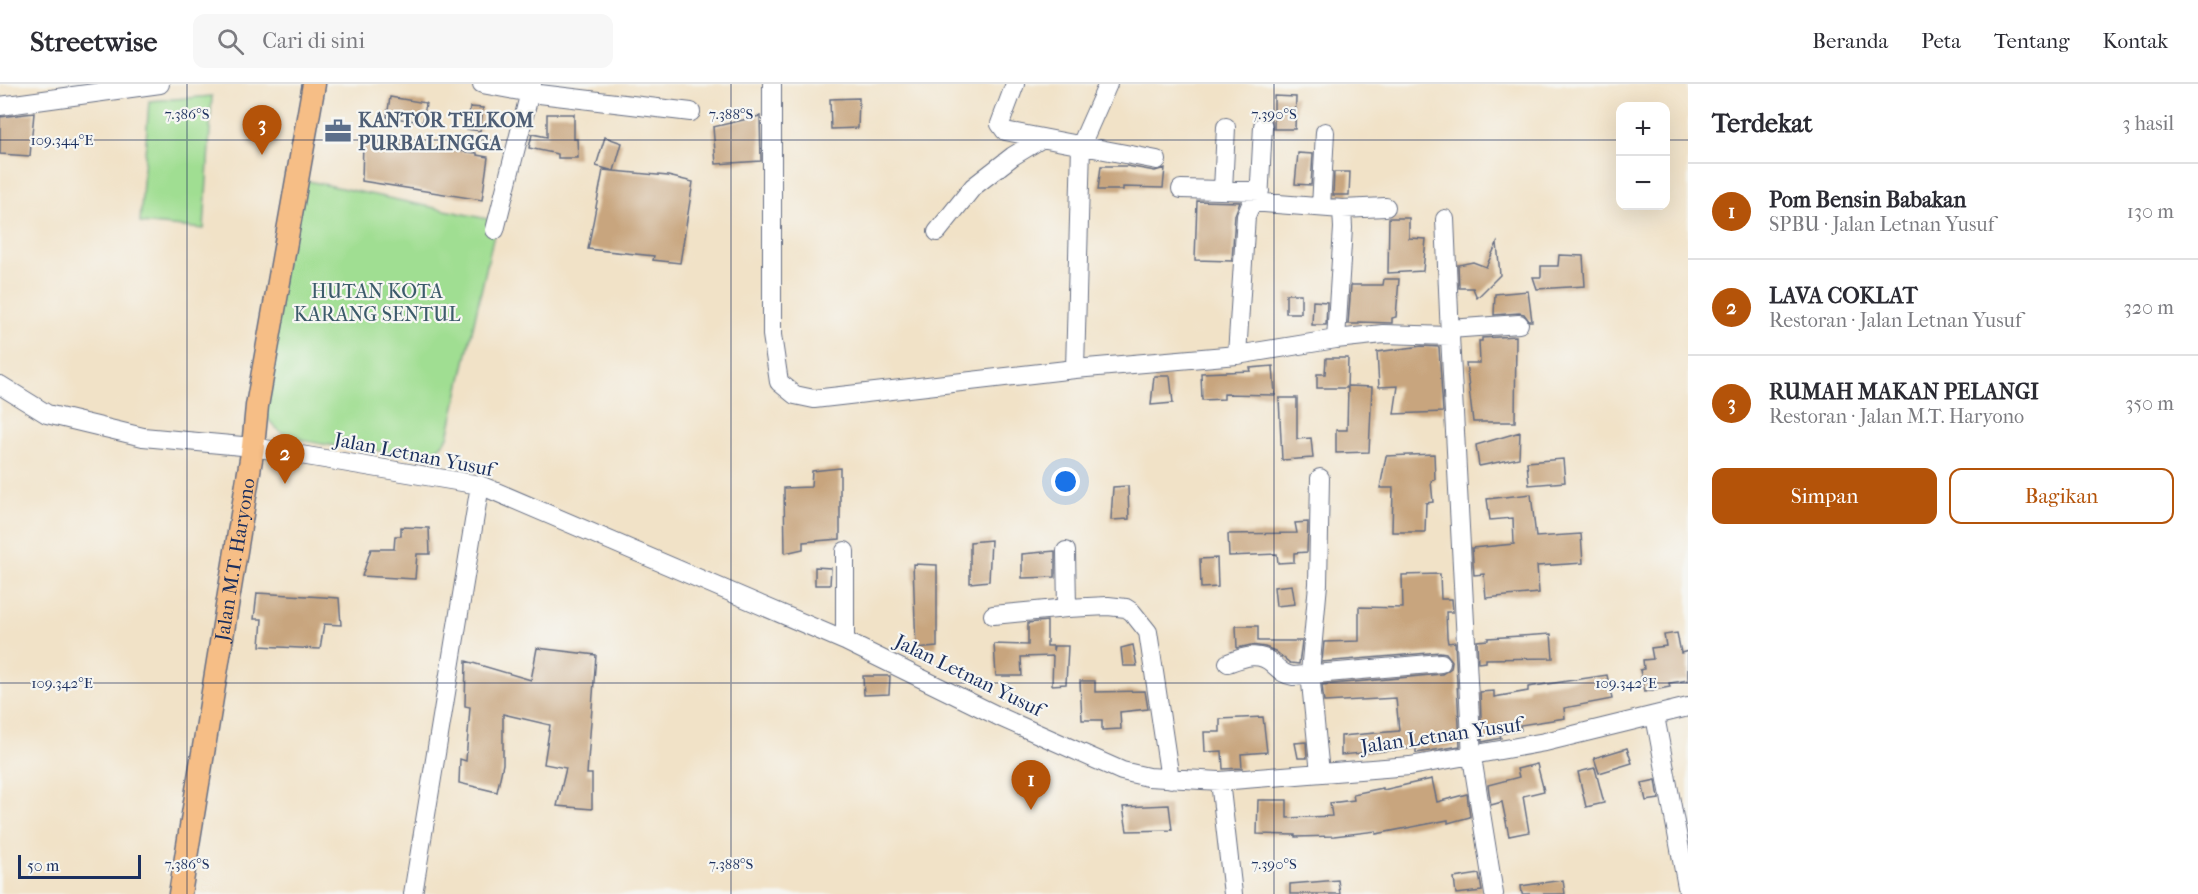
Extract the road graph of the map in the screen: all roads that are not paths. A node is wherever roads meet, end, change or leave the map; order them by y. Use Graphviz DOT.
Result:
graph roads {
  1 [pos="160,84"];
  2 [pos="314,84"];
  3 [pos="482,84"];
  4 [pos="772,84"];
  5 [pos="1015,84"];
  6 [pos="1108,84"];
  7 [pos="531,89"];
  8 [pos="0,106"];
  9 [pos="691,112"];
  10 [pos="1263,126"];
  11 [pos="1226,127"];
  12 [pos="1325,132"];
  13 [pos="1041,139"];
  14 [pos="1081,145"];
  15 [pos="1157,160"];
  16 [pos="1180,189"];
  17 [pos="1223,190"];
  18 [pos="1259,197"];
  19 [pos="1321,207"];
  20 [pos="1386,207"];
  21 [pos="1342,208"];
  22 [pos="1445,219"];
  23 [pos="495,230"];
  24 [pos="937,232"];
  25 [pos="1519,324"];
  26 [pos="1450,332"];
  27 [pos="1336,339"];
  28 [pos="1237,355"];
  29 [pos="1075,369"];
  30 [pos="0,385"];
  31 [pos="253,447"];
  32 [pos="1320,478"];
  33 [pos="480,485"];
  34 [pos="845,551"];
  35 [pos="1066,551"];
  36 [pos="1067,608"];
  37 [pos="993,615"];
  38 [pos="846,641"];
  39 [pos="1228,663"];
  40 [pos="1441,663"];
  41 [pos="1310,673"];
  42 [pos="1688,707"];
  43 [pos="1655,716"];
  44 [pos="1472,757"];
  45 [pos="1320,773"];
  46 [pos="1170,779"];
  47 [pos="1220,781"];
  48 [pos="1688,892"];
  49 [pos="180,894"];
  50 [pos="413,894"];
  51 [pos="1233,894"];
  52 [pos="1494,894"];
  1 -- 8 [label="street"];
  2 -- 31 [label="main road, Jalan M.T. Haryono"];
  3 -- 7 [label="street"];
  4 -- 29 [label="street"];
  5 -- 13 [label="street"];
  6 -- 14 [label="street"];
  7 -- 9 [label="street"];
  7 -- 23 [label="street"];
  10 -- 18 [label="street"];
  11 -- 17 [label="street"];
  12 -- 19 [label="street"];
  13 -- 14 [label="street"];
  13 -- 24 [label="street"];
  14 -- 15 [label="street"];
  14 -- 29 [label="street"];
  16 -- 17 [label="street"];
  17 -- 18 [label="street"];
  18 -- 19 [label="street"];
  18 -- 28 [label="street"];
  19 -- 21 [label="street"];
  20 -- 21 [label="street"];
  21 -- 27 [label="street"];
  22 -- 26 [label="street"];
  25 -- 26 [label="street"];
  26 -- 27 [label="street"];
  26 -- 44 [label="street"];
  27 -- 28 [label="street"];
  28 -- 29 [label="street"];
  30 -- 31 [label="street, Jalan Letnan Yusuf"];
  31 -- 33 [label="street, Jalan Letnan Yusuf"];
  31 -- 49 [label="main road, Jalan M.T. Haryono"];
  32 -- 41 [label="street"];
  33 -- 38 [label="street, Jalan Letnan Yusuf"];
  33 -- 50 [label="street"];
  34 -- 38 [label="street"];
  35 -- 36 [label="street"];
  36 -- 37 [label="street"];
  36 -- 46 [label="street"];
  38 -- 46 [label="street, Jalan Letnan Yusuf"];
  39 -- 41 [label="street"];
  40 -- 41 [label="street"];
  41 -- 45 [label="street"];
  42 -- 43 [label="street, Jalan Letnan Yusuf"];
  43 -- 44 [label="street, Jalan Letnan Yusuf"];
  43 -- 48 [label="street"];
  44 -- 45 [label="street, Jalan Letnan Yusuf"];
  44 -- 52 [label="street"];
  45 -- 47 [label="street, Jalan Letnan Yusuf"];
  46 -- 47 [label="street, Jalan Letnan Yusuf"];
  47 -- 51 [label="street"];
}
